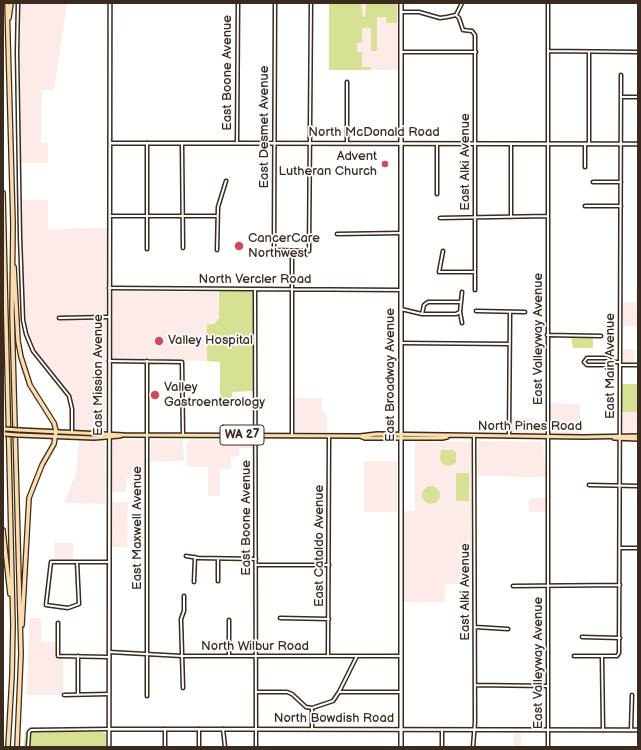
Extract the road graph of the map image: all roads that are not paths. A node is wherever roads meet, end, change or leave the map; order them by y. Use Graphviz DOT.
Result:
graph roads {
  1 [pos="7,3"];
  2 [pos="10,3"];
  3 [pos="18,3"];
  4 [pos="110,3"];
  5 [pos="238,3"];
  6 [pos="275,3"];
  7 [pos="311,3"];
  8 [pos="401,3"];
  9 [pos="462,3"];
  10 [pos="548,3"];
  11 [pos="402,12"];
  12 [pos="456,15"];
  13 [pos="8,36"];
  14 [pos="548,51"];
  15 [pos="402,52"];
  16 [pos="476,52"];
  17 [pos="589,52"];
  18 [pos="638,52"];
  19 [pos="621,75"];
  20 [pos="347,82"];
  21 [pos="621,97"];
  22 [pos="638,97"];
  23 [pos="110,143"];
  24 [pos="147,143"];
  25 [pos="182,143"];
  26 [pos="237,143"];
  27 [pos="274,143"];
  28 [pos="311,143"];
  29 [pos="347,143"];
  30 [pos="402,143"];
  31 [pos="511,143"];
  32 [pos="548,143"];
  33 [pos="437,144"];
  34 [pos="475,144"];
  35 [pos="584,144"];
  36 [pos="589,144"];
  37 [pos="621,144"];
  38 [pos="638,144"];
  39 [pos="585,167"];
  40 [pos="226,182"];
  41 [pos="593,182"];
  42 [pos="621,182"];
  43 [pos="3,193"];
  44 [pos="437,194"];
  45 [pos="585,206"];
  46 [pos="621,206"];
  47 [pos="110,216"];
  48 [pos="147,216"];
  49 [pos="183,216"];
  50 [pos="217,216"];
  51 [pos="548,216"];
  52 [pos="476,217"];
  53 [pos="511,217"];
  54 [pos="440,218"];
  55 [pos="12,224"];
  56 [pos="4,225"];
  57 [pos="337,234"];
  58 [pos="401,234"];
  59 [pos="183,248"];
  60 [pos="3,249"];
  61 [pos="147,249"];
  62 [pos="217,250"];
  63 [pos="292,250"];
  64 [pos="443,251"];
  65 [pos="474,272"];
  66 [pos="109,288"];
  67 [pos="255,289"];
  68 [pos="292,289"];
  69 [pos="401,290"];
  70 [pos="475,290"];
  71 [pos="462,292"];
  72 [pos="460,302"];
  73 [pos="401,310"];
  74 [pos="460,312"];
  75 [pos="476,312"];
  76 [pos="510,312"];
  77 [pos="525,312"];
  78 [pos="422,314"];
  79 [pos="109,317"];
  80 [pos="59,318"];
  81 [pos="462,323"];
  82 [pos="547,336"];
  83 [pos="601,336"];
  84 [pos="401,343"];
  85 [pos="510,344"];
  86 [pos="109,361"];
  87 [pos="147,361"];
  88 [pos="612,362"];
  89 [pos="620,363"];
  90 [pos="638,365"];
  91 [pos="4,429"];
  92 [pos="56,431"];
  93 [pos="72,432"];
  94 [pos="4,434"];
  95 [pos="108,434"];
  96 [pos="124,435"];
  97 [pos="147,435"];
  98 [pos="183,435"];
  99 [pos="255,435"];
  100 [pos="56,436"];
  101 [pos="292,436"];
  102 [pos="329,436"];
  103 [pos="401,436"];
  104 [pos="474,436"];
  105 [pos="638,436"];
  106 [pos="508,437"];
  107 [pos="547,437"];
  108 [pos="620,437"];
  109 [pos="108,438"];
  110 [pos="638,439"];
  111 [pos="589,485"];
  112 [pos="621,486"];
  113 [pos="638,486"];
  114 [pos="3,531"];
  115 [pos="621,548"];
  116 [pos="638,548"];
  117 [pos="186,556"];
  118 [pos="195,557"];
  119 [pos="218,558"];
  120 [pos="256,559"];
  121 [pos="77,562"];
  122 [pos="109,562"];
  123 [pos="256,565"];
  124 [pos="329,565"];
  125 [pos="218,581"];
  126 [pos="194,582"];
  127 [pos="548,585"];
  128 [pos="620,585"];
  129 [pos="513,586"];
  130 [pos="184,596"];
  131 [pos="280,618"];
  132 [pos="329,619"];
  133 [pos="229,620"];
  134 [pos="58,623"];
  135 [pos="13,625"];
  136 [pos="475,627"];
  137 [pos="508,629"];
  138 [pos="582,638"];
  139 [pos="620,638"];
  140 [pos="108,652"];
  141 [pos="21,654"];
  142 [pos="147,654"];
  143 [pos="78,656"];
  144 [pos="182,656"];
  145 [pos="229,656"];
  146 [pos="256,656"];
  147 [pos="328,656"];
  148 [pos="357,656"];
  149 [pos="401,656"];
  150 [pos="574,656"];
  151 [pos="602,656"];
  152 [pos="108,657"];
  153 [pos="475,685"];
  154 [pos="548,686"];
  155 [pos="183,688"];
  156 [pos="256,692"];
  157 [pos="339,692"];
  158 [pos="401,692"];
  159 [pos="78,694"];
  160 [pos="109,694"];
  161 [pos="64,695"];
  162 [pos="632,695"];
  163 [pos="147,696"];
  164 [pos="312,708"];
  165 [pos="165,728"];
  166 [pos="109,729"];
  167 [pos="199,729"];
  168 [pos="223,729"];
  169 [pos="256,729"];
  170 [pos="312,729"];
  171 [pos="401,730"];
  172 [pos="442,730"];
  173 [pos="473,730"];
  174 [pos="548,730"];
  175 [pos="603,730"];
  176 [pos="631,730"];
  177 [pos="638,730"];
  178 [pos="8,747"];
  179 [pos="17,747"];
  180 [pos="28,747"];
  181 [pos="109,747"];
  182 [pos="165,747"];
  183 [pos="199,747"];
  184 [pos="225,747"];
  185 [pos="256,747"];
  186 [pos="401,747"];
  187 [pos="442,747"];
  188 [pos="473,747"];
  189 [pos="548,747"];
  1 -- 13 [label="highway"];
  2 -- 13 [label="highway"];
  3 -- 93 [label="street"];
  4 -- 23 [label="street, East Mission Avenue"];
  5 -- 26 [label="street, East Boone Avenue"];
  6 -- 27 [label="street, East Desmet Avenue"];
  7 -- 28 [label="street"];
  8 -- 11 [label="main road, East Broadway Avenue"];
  9 -- 12 [label="street"];
  10 -- 14 [label="street, East Valleyway Avenue"];
  11 -- 12 [label="street"];
  11 -- 15 [label="main road, East Broadway Avenue"];
  12 -- 16 [label="street, East Alki Avenue"];
  13 -- 55 [label="highway"];
  14 -- 17 [label="street"];
  14 -- 32 [label="street, East Valleyway Avenue"];
  15 -- 16 [label="street"];
  15 -- 30 [label="main road, East Broadway Avenue"];
  16 -- 34 [label="street, East Alki Avenue"];
  17 -- 18 [label="street"];
  17 -- 36 [label="street"];
  19 -- 21 [label="street, East Main Avenue"];
  20 -- 29 [label="street"];
  21 -- 22 [label="street"];
  21 -- 37 [label="street, East Main Avenue"];
  23 -- 24 [label="street, North McDonald Road"];
  23 -- 47 [label="street, East Mission Avenue"];
  24 -- 25 [label="street, North McDonald Road"];
  24 -- 48 [label="street"];
  25 -- 26 [label="street, North McDonald Road"];
  25 -- 49 [label="street"];
  26 -- 27 [label="street, North McDonald Road"];
  27 -- 28 [label="street, North McDonald Road"];
  27 -- 63 [label="street, East Desmet Avenue"];
  28 -- 29 [label="street, North McDonald Road"];
  28 -- 63 [label="street"];
  29 -- 30 [label="street, North McDonald Road"];
  30 -- 33 [label="street, North McDonald Road"];
  30 -- 58 [label="main road, East Broadway Avenue"];
  31 -- 32 [label="street, North McDonald Road"];
  31 -- 34 [label="street, North McDonald Road"];
  31 -- 53 [label="street"];
  32 -- 35 [label="street, North McDonald Road"];
  32 -- 51 [label="street, East Valleyway Avenue"];
  33 -- 34 [label="street, North McDonald Road"];
  33 -- 44 [label="street"];
  34 -- 52 [label="street, East Alki Avenue"];
  35 -- 36 [label="street, North McDonald Road"];
  35 -- 39 [label="street"];
  36 -- 37 [label="street, North McDonald Road"];
  37 -- 38 [label="street, North McDonald Road"];
  37 -- 42 [label="street, East Main Avenue"];
  40 -- 50 [label="street"];
  41 -- 42 [label="street"];
  42 -- 46 [label="street, East Main Avenue"];
  43 -- 56 [label="highway"];
  45 -- 46 [label="street"];
  46 -- 89 [label="street, East Main Avenue"];
  47 -- 48 [label="street"];
  47 -- 66 [label="street, East Mission Avenue"];
  48 -- 49 [label="street"];
  48 -- 61 [label="street"];
  49 -- 50 [label="street"];
  49 -- 59 [label="street"];
  50 -- 62 [label="street"];
  51 -- 53 [label="street"];
  51 -- 82 [label="street, East Valleyway Avenue"];
  52 -- 53 [label="street"];
  52 -- 54 [label="street"];
  52 -- 65 [label="street, East Alki Avenue"];
  55 -- 92 [label="highway"];
  55 -- 141 [label="highway"];
  56 -- 60 [label="highway"];
  56 -- 135 [label="highway"];
  57 -- 58 [label="street"];
  58 -- 69 [label="main road, East Broadway Avenue"];
  63 -- 68 [label="street"];
  64 -- 65 [label="street"];
  65 -- 70 [label="street, East Alki Avenue"];
  66 -- 67 [label="street, North Vercler Road"];
  66 -- 79 [label="street, East Mission Avenue"];
  67 -- 68 [label="street, North Vercler Road"];
  67 -- 99 [label="street, East Boone Avenue"];
  68 -- 69 [label="street, North Vercler Road"];
  68 -- 101 [label="street"];
  69 -- 73 [label="main road, East Broadway Avenue"];
  71 -- 72 [label="street"];
  72 -- 74 [label="street"];
  72 -- 78 [label="street"];
  73 -- 78 [label="street"];
  73 -- 84 [label="main road, East Broadway Avenue"];
  74 -- 78 [label="street"];
  74 -- 81 [label="street"];
  75 -- 76 [label="street"];
  76 -- 77 [label="street"];
  76 -- 85 [label="street"];
  79 -- 80 [label="street"];
  79 -- 86 [label="street, East Mission Avenue"];
  82 -- 83 [label="street"];
  82 -- 107 [label="street, East Valleyway Avenue"];
  84 -- 85 [label="street"];
  84 -- 103 [label="main road, East Broadway Avenue"];
  85 -- 106 [label="street"];
  86 -- 87 [label="street"];
  86 -- 95 [label="street, East Mission Avenue"];
  87 -- 97 [label="street, East Maxwell Avenue"];
  87 -- 98 [label="street"];
  88 -- 88 [label="street"];
  88 -- 89 [label="street"];
  89 -- 90 [label="street"];
  89 -- 108 [label="street, East Main Avenue"];
  91 -- 92 [label="main road, North Pines Road / WA 27, bridge"];
  92 -- 93 [label="main road, North Pines Road / WA 27"];
  92 -- 100 [label="highway"];
  93 -- 95 [label="main road, North Pines Road / WA 27"];
  94 -- 100 [label="main road, North Pines Road / WA 27, bridge"];
  95 -- 96 [label="main road, North Pines Road / WA 27"];
  95 -- 109 [label="street, East Mission Avenue"];
  96 -- 97 [label="main road, North Pines Road / WA 27"];
  96 -- 109 [label="main road, North Pines Road / WA 27"];
  97 -- 98 [label="main road, North Pines Road / WA 27"];
  97 -- 142 [label="street, East Maxwell Avenue"];
  98 -- 99 [label="main road, North Pines Road / WA 27"];
  99 -- 101 [label="main road, North Pines Road / WA 27"];
  99 -- 120 [label="street, East Boone Avenue"];
  100 -- 109 [label="main road, North Pines Road / WA 27"];
  100 -- 141 [label="highway"];
  101 -- 102 [label="main road, North Pines Road / WA 27"];
  102 -- 103 [label="main road, North Pines Road / WA 27"];
  102 -- 124 [label="street, East Cataldo Avenue"];
  103 -- 104 [label="main road, North Pines Road / WA 27"];
  103 -- 149 [label="main road, East Broadway Avenue"];
  104 -- 106 [label="main road, North Pines Road / WA 27"];
  104 -- 136 [label="street, East Alki Avenue"];
  105 -- 108 [label="main road, North Pines Road / WA 27"];
  106 -- 107 [label="main road, North Pines Road / WA 27"];
  107 -- 108 [label="main road, North Pines Road / WA 27"];
  107 -- 127 [label="street, East Valleyway Avenue"];
  108 -- 110 [label="main road, North Pines Road / WA 27"];
  108 -- 112 [label="street, East Main Avenue"];
  109 -- 122 [label="street, East Mission Avenue"];
  111 -- 112 [label="street"];
  112 -- 113 [label="street"];
  112 -- 115 [label="street, East Main Avenue"];
  114 -- 135 [label="highway"];
  115 -- 116 [label="street"];
  115 -- 128 [label="street, East Main Avenue"];
  117 -- 118 [label="street"];
  118 -- 119 [label="street"];
  118 -- 126 [label="street"];
  119 -- 120 [label="street"];
  119 -- 125 [label="street"];
  120 -- 123 [label="street, East Boone Avenue"];
  121 -- 121 [label="street"];
  121 -- 122 [label="street"];
  122 -- 140 [label="street, East Mission Avenue"];
  123 -- 124 [label="street"];
  123 -- 146 [label="street, East Boone Avenue"];
  124 -- 132 [label="street, East Cataldo Avenue"];
  127 -- 128 [label="street"];
  127 -- 129 [label="street"];
  127 -- 154 [label="street, East Valleyway Avenue"];
  128 -- 139 [label="street, East Main Avenue"];
  130 -- 144 [label="street"];
  131 -- 132 [label="street"];
  132 -- 147 [label="street, East Cataldo Avenue"];
  133 -- 145 [label="street"];
  134 -- 143 [label="street"];
  135 -- 178 [label="highway"];
  136 -- 137 [label="street"];
  136 -- 153 [label="street, East Alki Avenue"];
  138 -- 139 [label="street"];
  139 -- 151 [label="street, East Main Avenue"];
  140 -- 142 [label="street, North Wilbur Road"];
  140 -- 152 [label="street, East Mission Avenue"];
  141 -- 179 [label="highway"];
  142 -- 144 [label="street, North Wilbur Road"];
  142 -- 163 [label="street, East Maxwell Avenue"];
  143 -- 152 [label="street"];
  143 -- 159 [label="street"];
  144 -- 145 [label="street, North Wilbur Road"];
  144 -- 155 [label="street"];
  145 -- 146 [label="street, North Wilbur Road"];
  146 -- 147 [label="street, North Wilbur Road"];
  146 -- 156 [label="street, East Boone Avenue"];
  147 -- 148 [label="street, North Wilbur Road"];
  148 -- 149 [label="street, North Wilbur Road"];
  148 -- 157 [label="street"];
  149 -- 158 [label="main road, East Broadway Avenue"];
  150 -- 151 [label="street"];
  151 -- 175 [label="street"];
  152 -- 160 [label="street, East Mission Avenue"];
  153 -- 154 [label="street"];
  153 -- 173 [label="street, East Alki Avenue"];
  154 -- 174 [label="street, East Valleyway Avenue"];
  156 -- 164 [label="street"];
  156 -- 169 [label="street, East Boone Avenue"];
  157 -- 158 [label="street"];
  157 -- 164 [label="street"];
  158 -- 171 [label="main road, East Broadway Avenue"];
  159 -- 160 [label="street"];
  159 -- 161 [label="street"];
  160 -- 166 [label="street, East Mission Avenue"];
  162 -- 176 [label="street"];
  164 -- 170 [label="street"];
  165 -- 166 [label="street, North Bowdish Road"];
  165 -- 167 [label="street, North Bowdish Road"];
  165 -- 182 [label="street"];
  166 -- 180 [label="street, North Bowdish Road"];
  166 -- 181 [label="street, East Mission Avenue"];
  167 -- 168 [label="street, North Bowdish Road"];
  167 -- 183 [label="street"];
  168 -- 169 [label="street, North Bowdish Road"];
  168 -- 184 [label="street"];
  169 -- 170 [label="street, North Bowdish Road"];
  169 -- 185 [label="street, East Boone Avenue"];
  170 -- 171 [label="street, North Bowdish Road"];
  171 -- 172 [label="street, North Bowdish Road"];
  171 -- 186 [label="main road, East Broadway Avenue"];
  172 -- 173 [label="street, North Bowdish Road"];
  172 -- 187 [label="street"];
  173 -- 174 [label="street, North Bowdish Road"];
  173 -- 188 [label="street, East Alki Avenue"];
  174 -- 175 [label="street, North Bowdish Road"];
  174 -- 189 [label="street, East Valleyway Avenue"];
  175 -- 176 [label="street, North Bowdish Road"];
  176 -- 177 [label="street, North Bowdish Road"];
}
